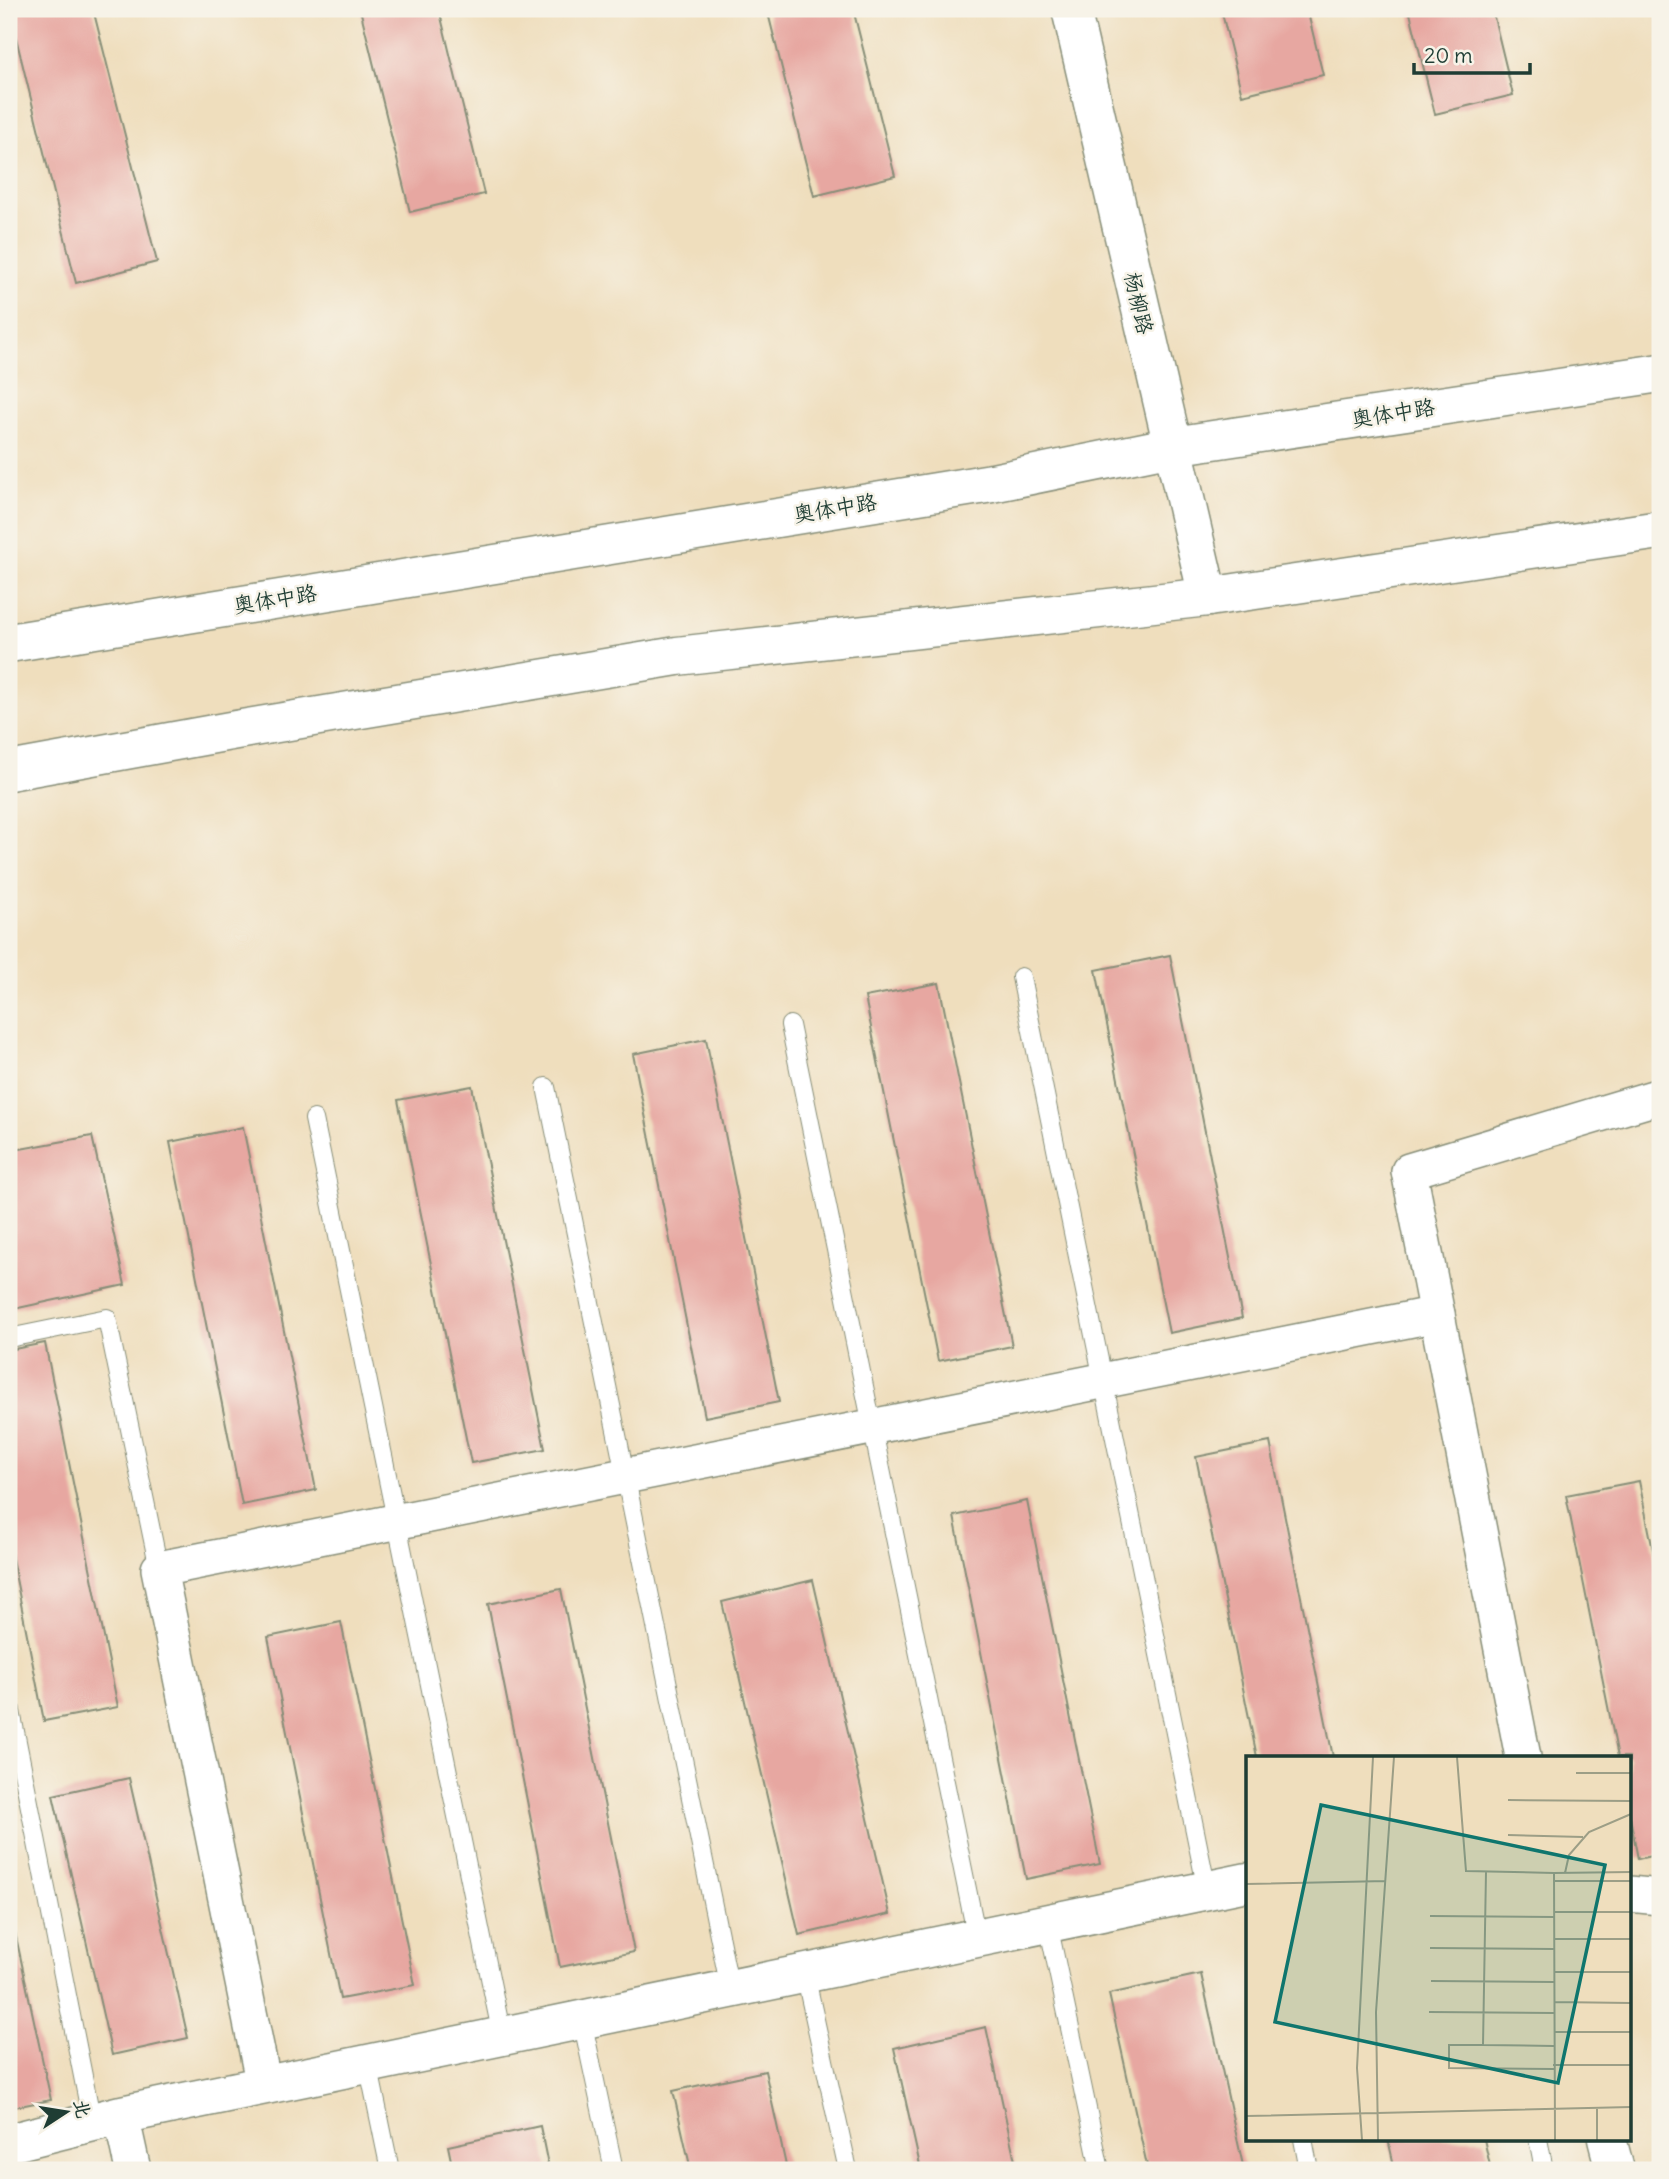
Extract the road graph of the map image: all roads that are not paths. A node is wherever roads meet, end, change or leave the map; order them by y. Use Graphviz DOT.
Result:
graph roads {
  1 [pos="1070,9"];
  2 [pos="1660,373"];
  3 [pos="1173,446"];
  4 [pos="1660,530"];
  5 [pos="1208,597"];
  6 [pos="9,643"];
  7 [pos="9,771"];
  8 [pos="1021,977"];
  9 [pos="790,1025"];
  10 [pos="546,1087"];
  11 [pos="1660,1096"];
  12 [pos="314,1119"];
  13 [pos="1437,1314"];
  14 [pos="9,1338"];
  15 [pos="1104,1381"];
  16 [pos="872,1427"];
  17 [pos="626,1476"];
  18 [pos="396,1522"];
  19 [pos="159,1569"];
  20 [pos="9,1701"];
  21 [pos="1523,1756"];
  22 [pos="1246,1882"];
  23 [pos="1207,1890"];
  24 [pos="1630,1894"];
  25 [pos="1660,1897"];
  26 [pos="1048,1924"];
  27 [pos="977,1938"];
  28 [pos="805,1973"];
  29 [pos="730,1989"];
  30 [pos="582,2020"];
  31 [pos="502,2036"];
  32 [pos="368,2064"];
  33 [pos="264,2086"];
  34 [pos="107,2119"];
  35 [pos="1303,2140"];
  36 [pos="1538,2140"];
  37 [pos="1608,2140"];
  38 [pos="9,2143"];
  39 [pos="133,2170"];
  40 [pos="390,2170"];
  41 [pos="614,2170"];
  42 [pos="848,2170"];
  43 [pos="1100,2170"];
  44 [pos="1310,2170"];
  45 [pos="1544,2170"];
  46 [pos="1615,2170"];
  1 -- 3 [label="main road, 杨柳路"];
  2 -- 3 [label="main road, 奥体中路"];
  3 -- 5 [label="main road, 杨柳路"];
  3 -- 6 [label="main road, 奥体中路"];
  4 -- 5 [label="main road"];
  5 -- 7 [label="main road"];
  8 -- 15 [label="lane"];
  9 -- 16 [label="lane"];
  10 -- 17 [label="lane"];
  11 -- 13 [label="street"];
  12 -- 18 [label="lane"];
  13 -- 15 [label="street"];
  13 -- 21 [label="street"];
  14 -- 19 [label="lane"];
  15 -- 16 [label="street"];
  15 -- 23 [label="lane"];
  16 -- 17 [label="street"];
  16 -- 27 [label="lane"];
  17 -- 18 [label="street"];
  17 -- 29 [label="lane"];
  18 -- 19 [label="street"];
  18 -- 31 [label="lane"];
  19 -- 33 [label="street"];
  20 -- 34 [label="lane"];
  22 -- 23 [label="main road"];
  23 -- 26 [label="main road"];
  24 -- 25 [label="street"];
  26 -- 27 [label="main road"];
  26 -- 43 [label="lane"];
  27 -- 28 [label="main road"];
  28 -- 29 [label="main road"];
  28 -- 42 [label="lane"];
  29 -- 30 [label="main road"];
  30 -- 31 [label="main road"];
  30 -- 41 [label="lane"];
  31 -- 32 [label="main road"];
  32 -- 33 [label="main road"];
  32 -- 40 [label="lane"];
  33 -- 34 [label="main road"];
  34 -- 38 [label="main road"];
  34 -- 39 [label="street"];
  35 -- 44 [label="lane"];
  36 -- 45 [label="lane"];
  37 -- 46 [label="main road"];
}
